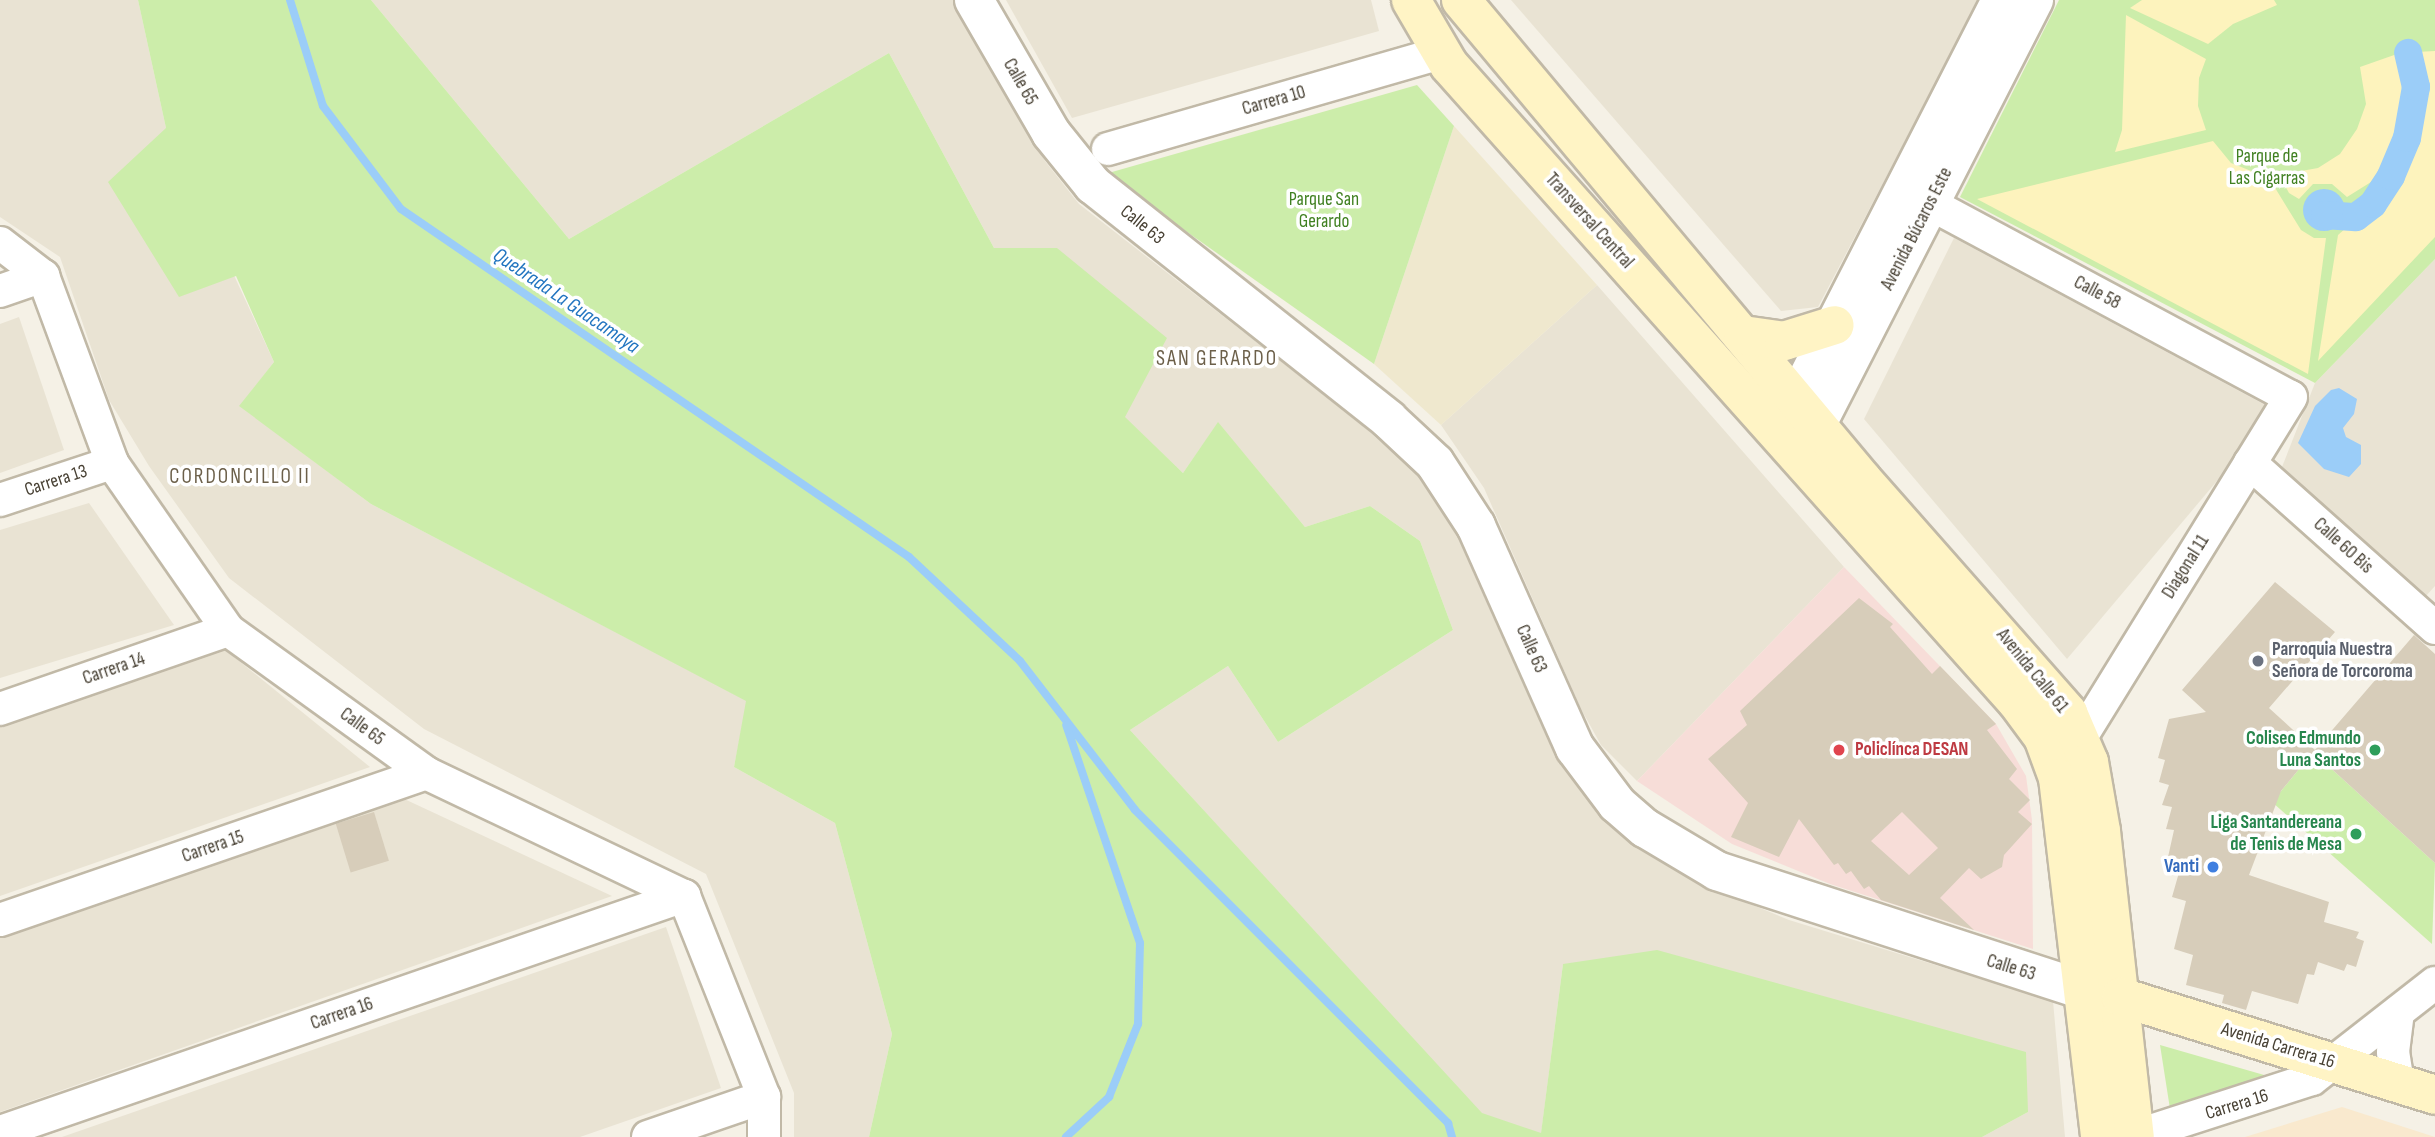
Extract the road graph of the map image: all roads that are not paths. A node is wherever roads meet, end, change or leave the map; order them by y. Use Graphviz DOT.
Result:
graph roads {
  1 [pos="974,0"];
  2 [pos="1411,0"];
  3 [pos="1461,0"];
  4 [pos="2001,0"];
  5 [pos="2034,0"];
  6 [pos="1440,53"];
  7 [pos="1108,149"];
  8 [pos="1070,160"];
  9 [pos="1917,197"];
  10 [pos="0,243"];
  11 [pos="43,276"];
  12 [pos="0,291"];
  13 [pos="1835,325"];
  14 [pos="1743,335"];
  15 [pos="2291,397"];
  16 [pos="1798,429"];
  17 [pos="113,463"];
  18 [pos="2250,463"];
  19 [pos="0,500"];
  20 [pos="2432,620"];
  21 [pos="228,630"];
  22 [pos="0,709"];
  23 [pos="2081,737"];
  24 [pos="426,773"];
  25 [pos="684,896"];
  26 [pos="0,920"];
  27 [pos="2435,983"];
  28 [pos="2084,990"];
  29 [pos="2121,997"];
  30 [pos="2398,1012"];
  31 [pos="2334,1063"];
  32 [pos="2398,1083"];
  33 [pos="2435,1094"];
  34 [pos="764,1097"];
  35 [pos="0,1132"];
  36 [pos="648,1137"];
  37 [pos="764,1137"];
  38 [pos="2123,1137"];
  1 -- 8 [label="street, Calle 65"];
  2 -- 6 [label="main road, Transversal Central"];
  3 -- 14 [label="main road"];
  4 -- 9 [label="street, Avenida Búcaros Este"];
  5 -- 9 [label="street, Avenida Búcaros Este"];
  6 -- 7 [label="street, Carrera 10"];
  6 -- 16 [label="main road, Transversal Central"];
  8 -- 28 [label="street, Calle 63"];
  9 -- 13 [label="street, Avenida Búcaros Este"];
  9 -- 15 [label="street, Calle 58"];
  9 -- 16 [label="street, Avenida Búcaros Este"];
  10 -- 11 [label="street"];
  11 -- 12 [label="street"];
  11 -- 17 [label="street, Calle 65"];
  13 -- 14 [label="main road"];
  13 -- 16 [label="street, Avenida Búcaros Este"];
  14 -- 16 [label="main road"];
  15 -- 18 [label="street, Diagonal 11"];
  16 -- 23 [label="main road, Avenida Calle 61"];
  16 -- 28 [label="main road, Avenida Calle 61"];
  17 -- 19 [label="street, Carrera 13"];
  17 -- 21 [label="street, Calle 65"];
  18 -- 20 [label="street, Calle 60 Bis"];
  18 -- 23 [label="street, Diagonal 11"];
  21 -- 22 [label="street, Carrera 14"];
  21 -- 24 [label="street, Calle 65"];
  23 -- 29 [label="main road, Avenida Calle 61"];
  24 -- 25 [label="street, Calle 65"];
  24 -- 26 [label="street, Carrera 15"];
  25 -- 34 [label="street"];
  25 -- 35 [label="street, Carrera 16"];
  27 -- 30 [label="street, Carrera 16"];
  28 -- 38 [label="main road, Avenida Calle 61"];
  29 -- 31 [label="main road, Avenida Carrera 16"];
  29 -- 38 [label="main road, Avenida Calle 61"];
  30 -- 31 [label="street, Carrera 16"];
  30 -- 32 [label="street"];
  31 -- 32 [label="main road, Avenida Carrera 16"];
  31 -- 38 [label="street, Carrera 16"];
  32 -- 33 [label="main road, Avenida Carrera 16"];
  34 -- 36 [label="street"];
  34 -- 37 [label="street"];
}
